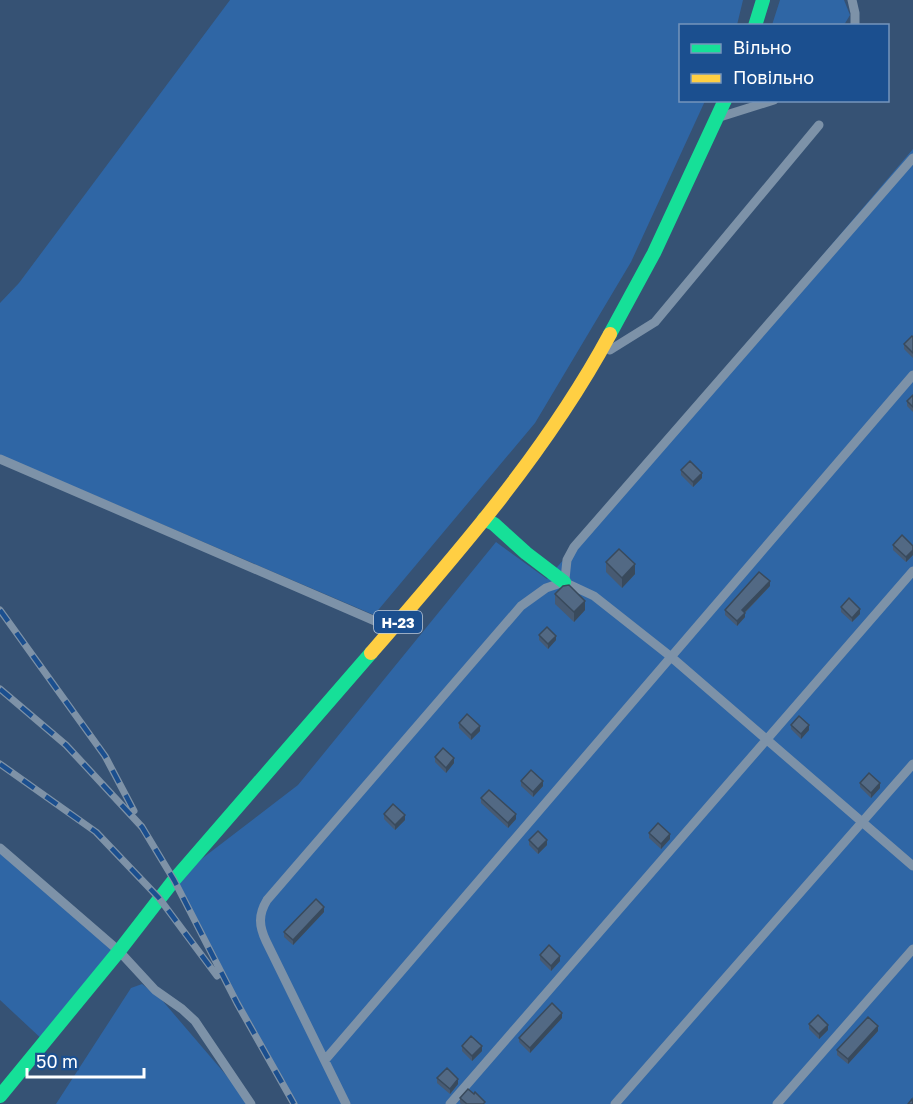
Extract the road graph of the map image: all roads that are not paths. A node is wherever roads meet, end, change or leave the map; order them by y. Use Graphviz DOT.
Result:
graph roads {
  1 [pos="763,0"];
  2 [pos="852,0"];
  3 [pos="755,24"];
  4 [pos="855,24"];
  5 [pos="724,102"];
  6 [pos="768,102"];
  7 [pos="718,118"];
  8 [pos="819,125"];
  9 [pos="913,158"];
  10 [pos="597,358"];
  11 [pos="913,375"];
  12 [pos="0,459"];
  13 [pos="484,519"];
  14 [pos="913,572"];
  15 [pos="564,582"];
  16 [pos="392,628"];
  17 [pos="670,656"];
  18 [pos="766,740"];
  19 [pos="913,764"];
  20 [pos="862,821"];
  21 [pos="0,848"];
  22 [pos="913,866"];
  23 [pos="913,949"];
  24 [pos="118,951"];
  25 [pos="325,1060"];
  26 [pos="0,1096"];
  27 [pos="251,1104"];
  28 [pos="346,1104"];
  29 [pos="450,1104"];
  30 [pos="615,1104"];
  31 [pos="777,1104"];
  1 -- 3 [label="main road"];
  2 -- 4 [label="lane"];
  5 -- 7 [label="main road, Н-23"];
  6 -- 7 [label="lane"];
  7 -- 10 [label="main road, Н-23"];
  8 -- 10 [label="lane"];
  9 -- 15 [label="lane"];
  10 -- 13 [label="main road, Н-23"];
  11 -- 17 [label="lane"];
  12 -- 16 [label="lane"];
  13 -- 15 [label="main road"];
  13 -- 16 [label="main road, Н-23"];
  14 -- 18 [label="lane"];
  15 -- 17 [label="lane"];
  15 -- 25 [label="lane"];
  16 -- 24 [label="main road, Н-23"];
  17 -- 18 [label="lane"];
  17 -- 25 [label="lane"];
  18 -- 20 [label="lane"];
  18 -- 29 [label="lane"];
  19 -- 20 [label="lane"];
  20 -- 22 [label="lane"];
  20 -- 30 [label="lane"];
  21 -- 24 [label="lane"];
  23 -- 31 [label="lane"];
  24 -- 26 [label="main road, Н-23"];
  24 -- 27 [label="lane"];
  25 -- 28 [label="lane"];
}
